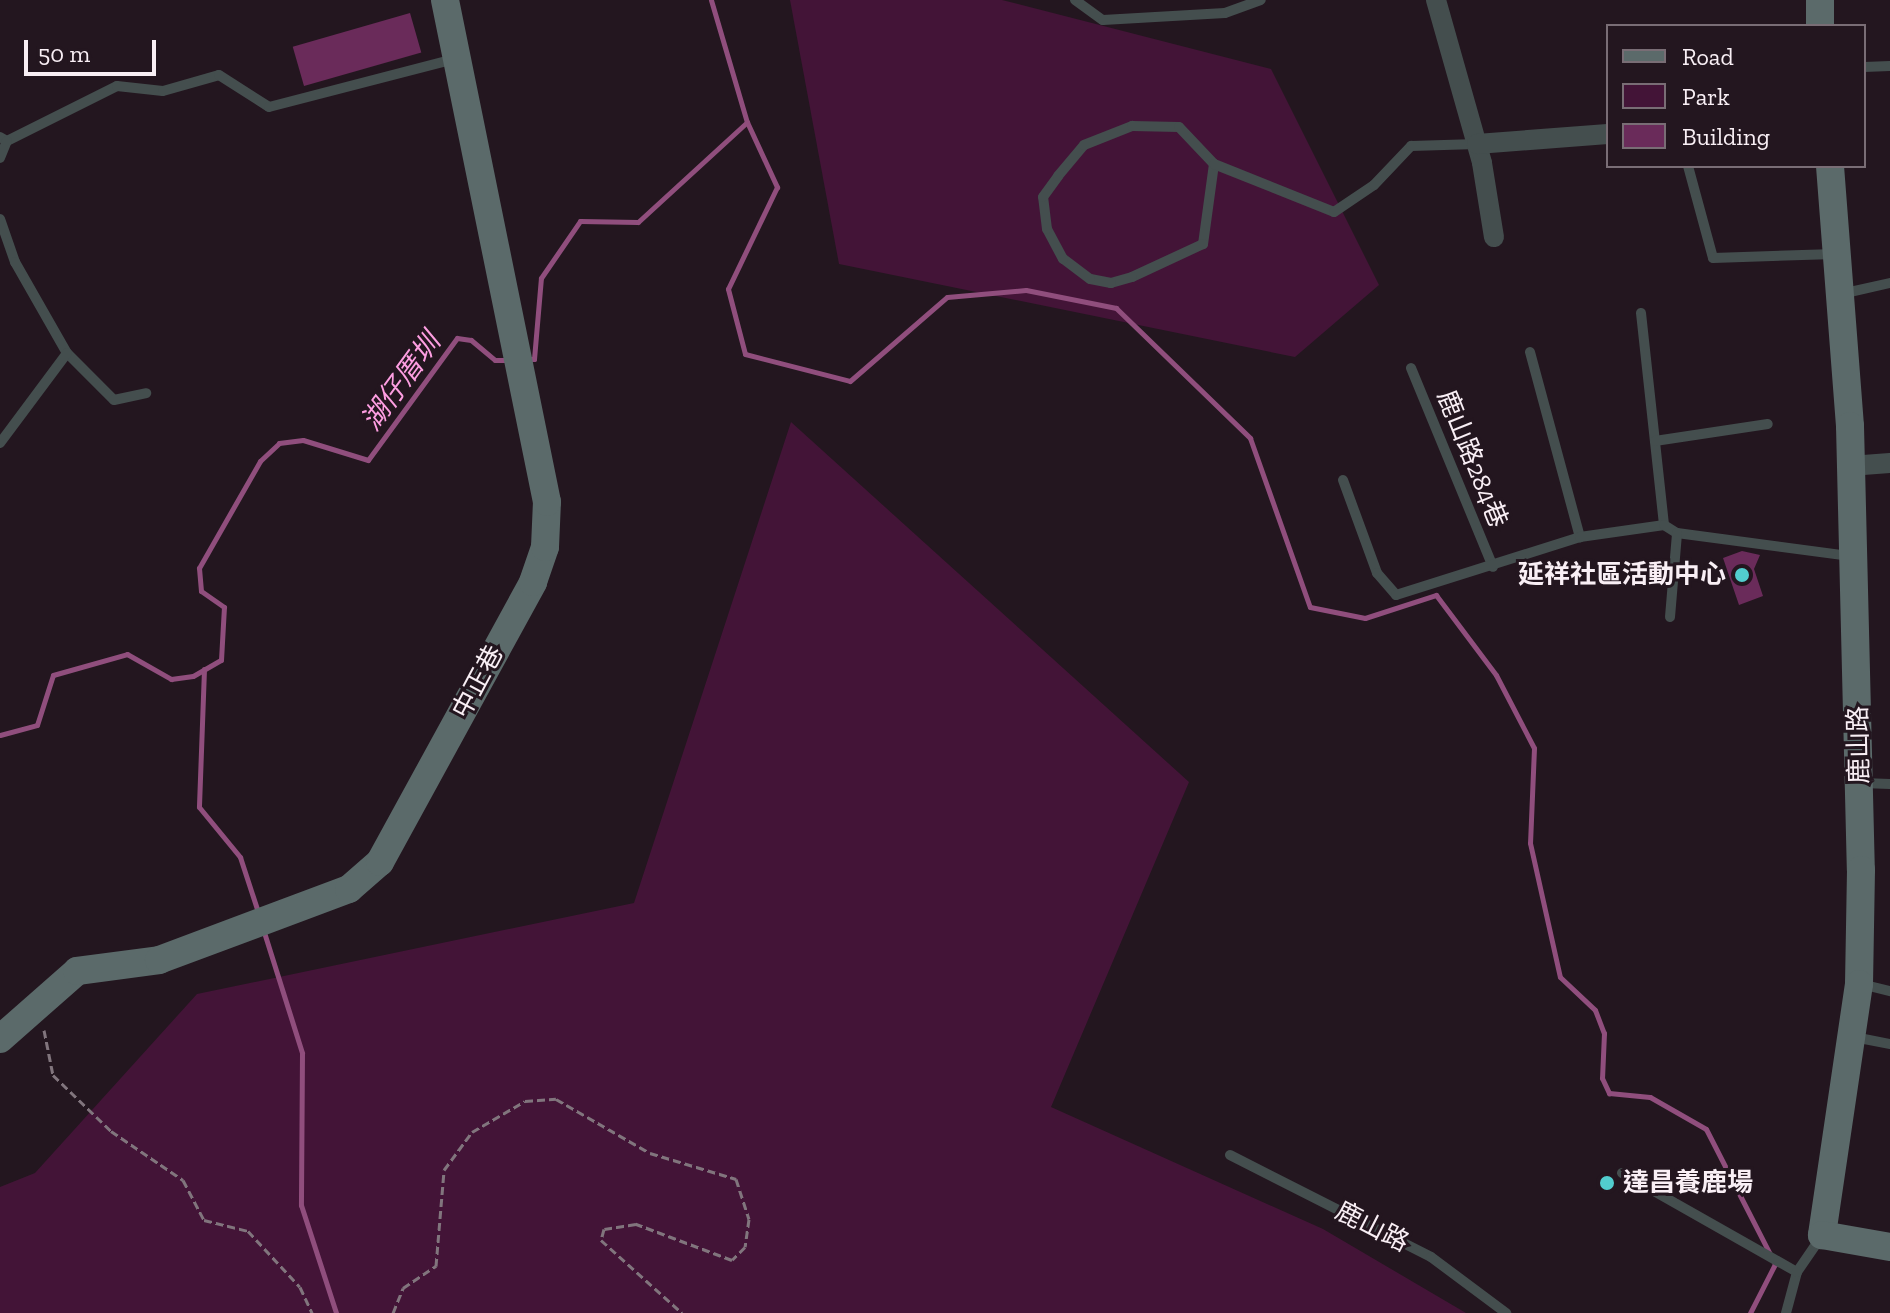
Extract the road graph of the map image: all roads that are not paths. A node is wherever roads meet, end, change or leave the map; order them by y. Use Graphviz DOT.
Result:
graph roads {
  1 [pos="445,0"];
  2 [pos="1075,0"];
  3 [pos="1261,0"];
  4 [pos="1436,0"];
  5 [pos="1820,0"];
  6 [pos="1820,24"];
  7 [pos="457,59"];
  8 [pos="1890,66"];
  9 [pos="1866,67"];
  10 [pos="1606,134"];
  11 [pos="4,139"];
  12 [pos="1477,144"];
  13 [pos="0,158"];
  14 [pos="1214,164"];
  15 [pos="1689,168"];
  16 [pos="1830,168"];
  17 [pos="0,219"];
  18 [pos="1494,237"];
  19 [pos="1837,254"];
  20 [pos="1890,283"];
  21 [pos="1840,294"];
  22 [pos="1641,313"];
  23 [pos="1530,352"];
  24 [pos="67,353"];
  25 [pos="1411,368"];
  26 [pos="146,393"];
  27 [pos="1768,424"];
  28 [pos="1655,441"];
  29 [pos="0,443"];
  30 [pos="1890,463"];
  31 [pos="1850,466"];
  32 [pos="1343,480"];
  33 [pos="1664,525"];
  34 [pos="1677,533"];
  35 [pos="1580,537"];
  36 [pos="1852,556"];
  37 [pos="1493,567"];
  38 [pos="1670,617"];
  39 [pos="1860,783"];
  40 [pos="1890,784"];
  41 [pos="1859,984"];
  42 [pos="1890,991"];
  43 [pos="1852,1037"];
  44 [pos="0,1039"];
  45 [pos="1890,1044"];
  46 [pos="1230,1155"];
  47 [pos="1622,1173"];
  48 [pos="1822,1235"];
  49 [pos="1890,1247"];
  50 [pos="1797,1272"];
  51 [pos="1506,1313"];
  52 [pos="1786,1313"];
  1 -- 7 [label="street, 中正巷"];
  2 -- 3 [label="lane"];
  4 -- 12 [label="street"];
  5 -- 6 [label="street"];
  7 -- 11 [label="lane"];
  7 -- 44 [label="street, 中正巷"];
  8 -- 9 [label="lane"];
  10 -- 12 [label="street"];
  11 -- 13 [label="lane"];
  12 -- 14 [label="lane"];
  12 -- 18 [label="street"];
  14 -- 14 [label="lane"];
  15 -- 19 [label="lane"];
  16 -- 19 [label="street, 鹿山路"];
  17 -- 24 [label="lane"];
  19 -- 21 [label="street, 鹿山路"];
  20 -- 21 [label="lane"];
  21 -- 31 [label="street, 鹿山路"];
  22 -- 28 [label="lane"];
  23 -- 35 [label="lane"];
  24 -- 26 [label="lane"];
  24 -- 29 [label="lane"];
  25 -- 37 [label="lane, 鹿山路284巷"];
  27 -- 28 [label="lane"];
  28 -- 33 [label="lane"];
  30 -- 31 [label="street"];
  31 -- 36 [label="street, 鹿山路"];
  32 -- 37 [label="lane, 鹿山路284巷"];
  33 -- 34 [label="lane"];
  33 -- 35 [label="lane, 鹿山路284巷"];
  34 -- 36 [label="lane"];
  34 -- 38 [label="lane"];
  35 -- 37 [label="lane, 鹿山路284巷"];
  36 -- 39 [label="street, 鹿山路"];
  39 -- 40 [label="lane"];
  39 -- 41 [label="street, 鹿山路"];
  41 -- 42 [label="lane"];
  41 -- 43 [label="street, 鹿山路"];
  43 -- 45 [label="lane"];
  43 -- 48 [label="street, 鹿山路"];
  46 -- 51 [label="lane, 鹿山路"];
  47 -- 50 [label="lane"];
  48 -- 49 [label="street"];
  48 -- 50 [label="lane, 鹿山路"];
  50 -- 52 [label="lane, 鹿山路"];
}
